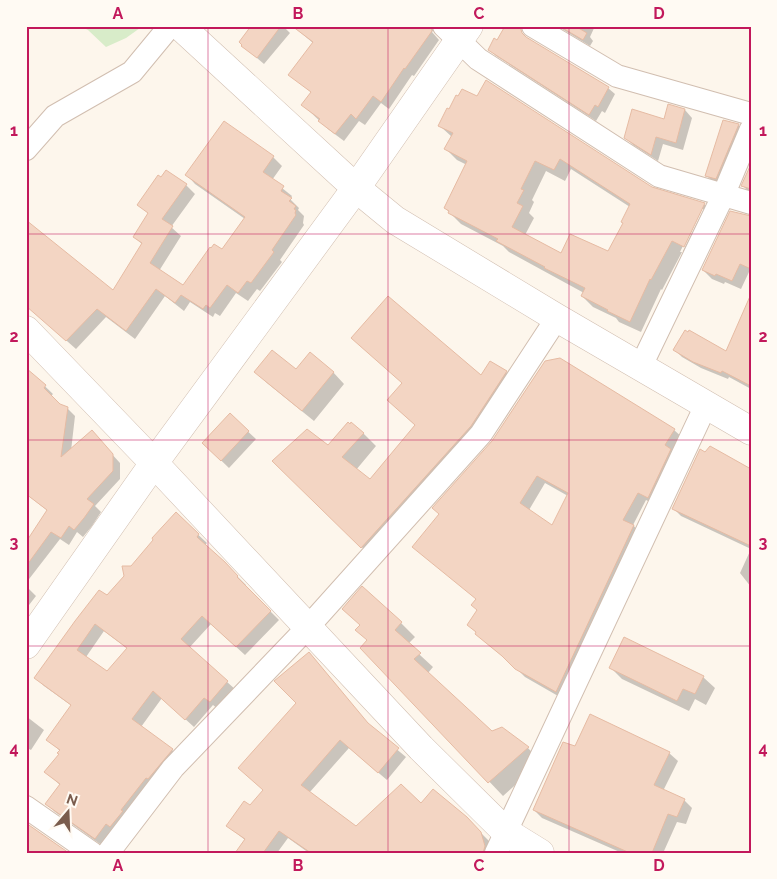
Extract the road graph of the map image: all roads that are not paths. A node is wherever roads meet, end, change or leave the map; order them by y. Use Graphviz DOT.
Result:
graph roads {
  1 [pos="170,26"];
  2 [pos="180,26"];
  3 [pos="533,26"];
  4 [pos="457,31"];
  5 [pos="751,114"];
  6 [pos="751,129"];
  7 [pos="26,148"];
  8 [pos="356,188"];
  9 [pos="723,196"];
  10 [pos="751,203"];
  11 [pos="557,318"];
  12 [pos="26,330"];
  13 [pos="641,366"];
  14 [pos="706,404"];
  15 [pos="751,431"];
  16 [pos="154,463"];
  17 [pos="308,627"];
  18 [pos="26,645"];
  19 [pos="26,807"];
  20 [pos="501,843"];
  21 [pos="92,853"];
  22 [pos="108,853"];
  23 [pos="540,853"];
  1 -- 7 [label="street"];
  2 -- 8 [label="street"];
  3 -- 5 [label="street"];
  4 -- 8 [label="street"];
  4 -- 9 [label="street"];
  6 -- 9 [label="street"];
  8 -- 11 [label="street"];
  8 -- 16 [label="street"];
  9 -- 10 [label="street"];
  9 -- 13 [label="street"];
  11 -- 13 [label="street"];
  11 -- 17 [label="street"];
  12 -- 16 [label="street"];
  13 -- 14 [label="street"];
  14 -- 15 [label="street"];
  14 -- 20 [label="street"];
  16 -- 17 [label="street"];
  16 -- 18 [label="street"];
  17 -- 20 [label="street"];
  17 -- 22 [label="street"];
  19 -- 21 [label="street"];
  20 -- 23 [label="street"];
}
